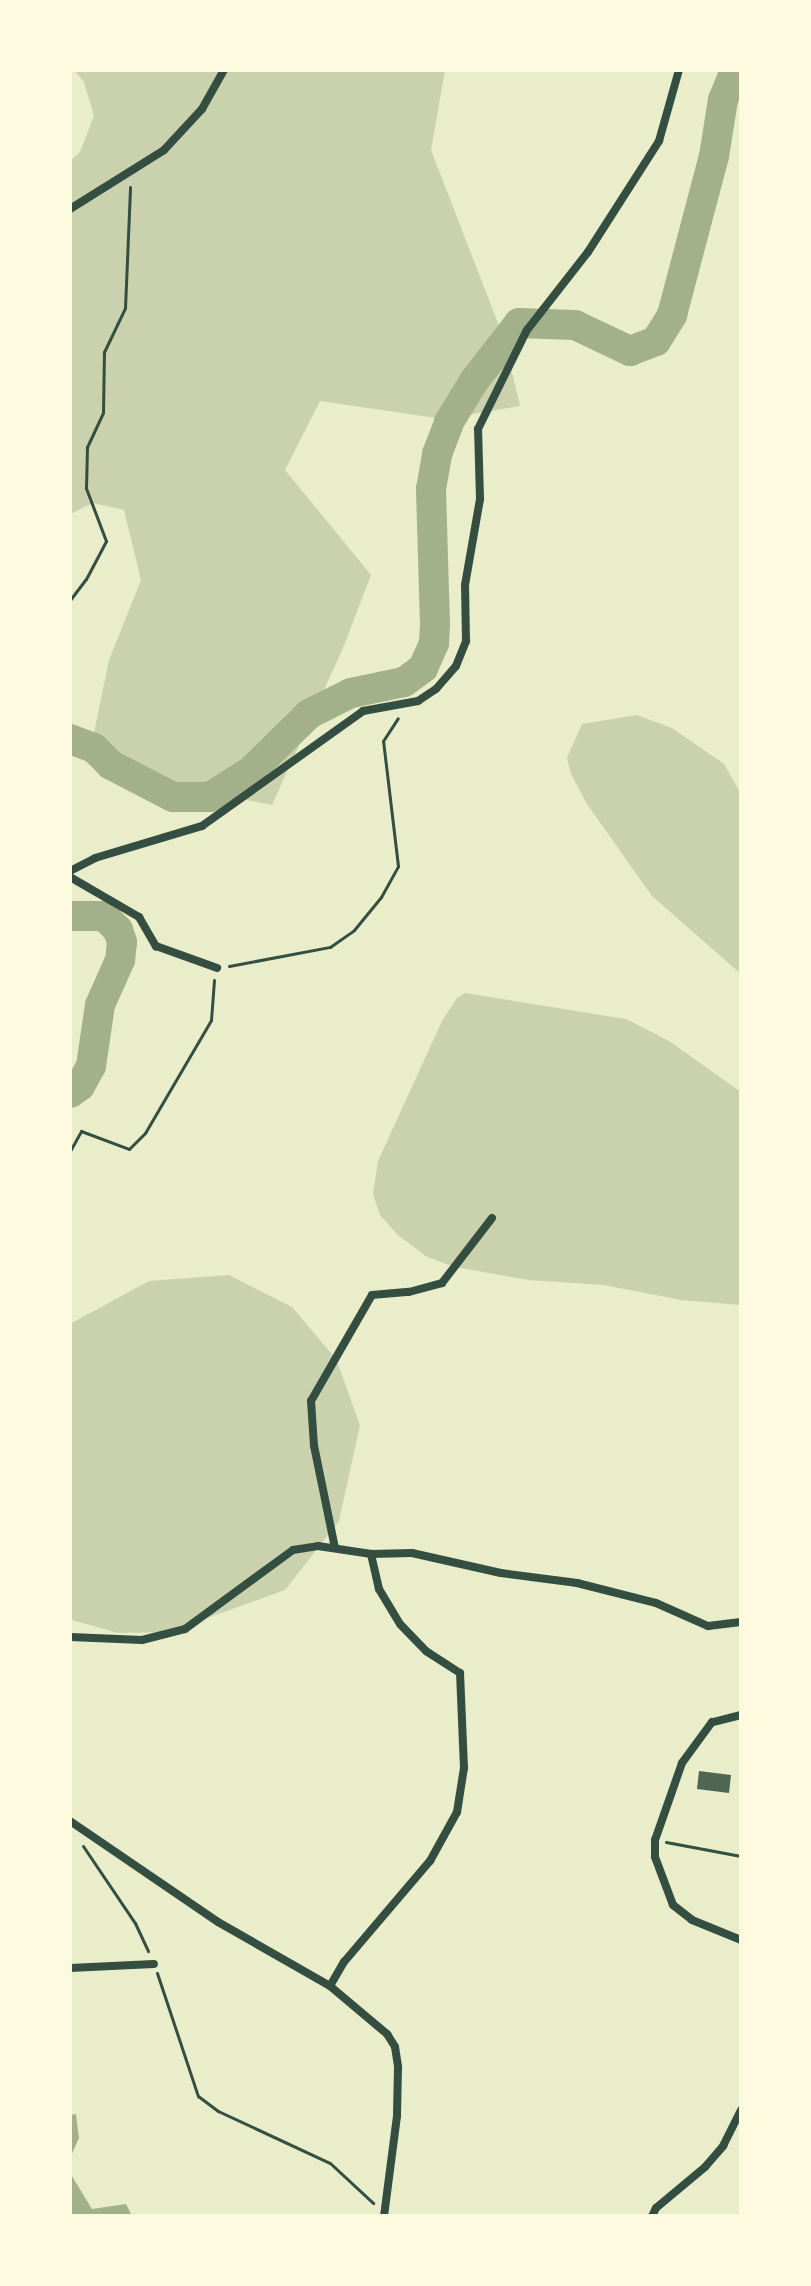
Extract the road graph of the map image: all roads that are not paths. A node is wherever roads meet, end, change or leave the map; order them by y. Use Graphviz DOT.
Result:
graph roads {
  1 [pos="224,70"];
  2 [pos="679,70"];
  3 [pos="70,209"];
  4 [pos="70,871"];
  5 [pos="70,877"];
  6 [pos="217,968"];
  7 [pos="492,1218"];
  8 [pos="335,1548"];
  9 [pos="371,1554"];
  10 [pos="741,1622"];
  11 [pos="70,1637"];
  12 [pos="741,1715"];
  13 [pos="70,1821"];
  14 [pos="741,1940"];
  15 [pos="154,1964"];
  16 [pos="70,1968"];
  17 [pos="330,1986"];
  18 [pos="741,2110"];
  19 [pos="384,2215"];
  20 [pos="652,2216"];
  1 -- 3 [label="street"];
  2 -- 4 [label="street"];
  5 -- 6 [label="street"];
  7 -- 8 [label="street"];
  8 -- 9 [label="street"];
  8 -- 11 [label="street"];
  9 -- 10 [label="street"];
  9 -- 17 [label="street"];
  12 -- 14 [label="street"];
  13 -- 17 [label="street"];
  15 -- 16 [label="street"];
  17 -- 19 [label="street"];
  18 -- 20 [label="street"];
}
